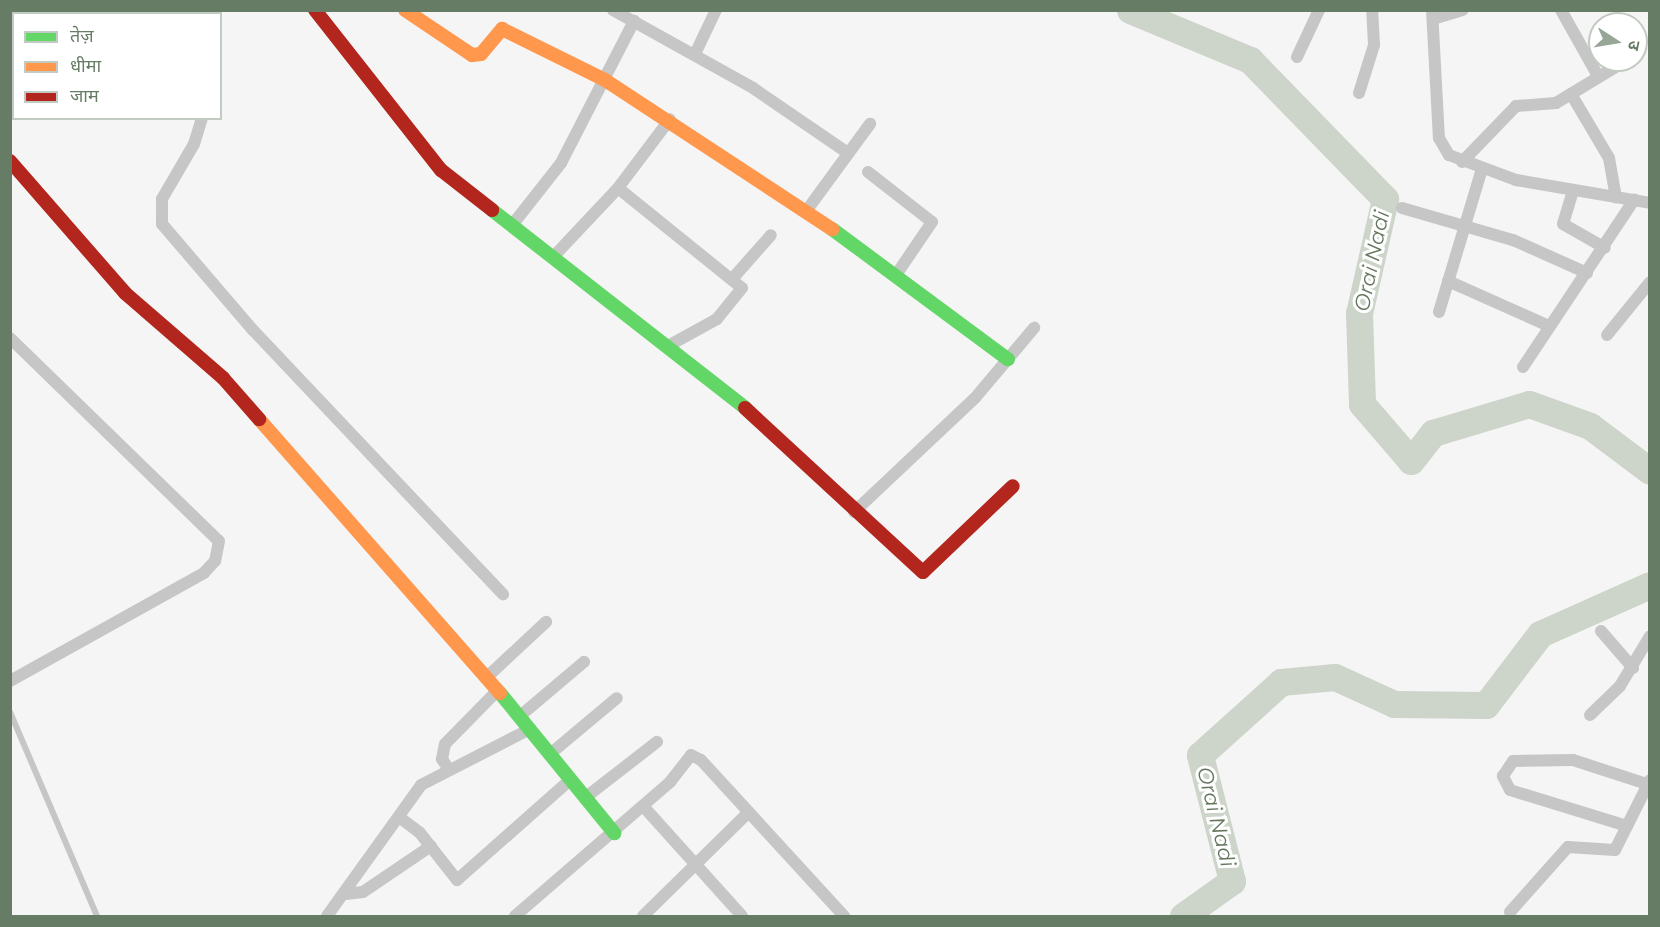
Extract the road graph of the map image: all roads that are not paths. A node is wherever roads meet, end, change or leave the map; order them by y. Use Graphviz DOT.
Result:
graph roads {
  1 [pos="405,10"];
  2 [pos="613,10"];
  3 [pos="716,10"];
  4 [pos="1319,10"];
  5 [pos="1378,10"];
  6 [pos="1463,10"];
  7 [pos="1561,10"];
  8 [pos="316,11"];
  9 [pos="1371,11"];
  10 [pos="1432,15"];
  11 [pos="634,21"];
  12 [pos="695,54"];
  13 [pos="1297,57"];
  14 [pos="1605,72"];
  15 [pos="1598,76"];
  16 [pos="605,80"];
  17 [pos="1359,93"];
  18 [pos="1571,94"];
  19 [pos="670,119"];
  20 [pos="201,120"];
  21 [pos="870,124"];
  22 [pos="848,153"];
  23 [pos="10,160"];
  24 [pos="1462,162"];
  25 [pos="1482,168"];
  26 [pos="868,172"];
  27 [pos="618,188"];
  28 [pos="1573,191"];
  29 [pos="1616,197"];
  30 [pos="1634,200"];
  31 [pos="1650,203"];
  32 [pos="1402,208"];
  33 [pos="807,210"];
  34 [pos="513,224"];
  35 [pos="1466,224"];
  36 [pos="771,235"];
  37 [pos="1605,248"];
  38 [pos="554,256"];
  39 [pos="1587,273"];
  40 [pos="896,275"];
  41 [pos="733,278"];
  42 [pos="1448,281"];
  43 [pos="1650,282"];
  44 [pos="1438,312"];
  45 [pos="1549,326"];
  46 [pos="1034,328"];
  47 [pos="1607,335"];
  48 [pos="10,339"];
  49 [pos="669,346"];
  50 [pos="1008,359"];
  51 [pos="1523,367"];
  52 [pos="1013,486"];
  53 [pos="854,512"];
  54 [pos="503,594"];
  55 [pos="546,622"];
  56 [pos="1601,631"];
  57 [pos="1650,636"];
  58 [pos="584,662"];
  59 [pos="1633,668"];
  60 [pos="487,677"];
  61 [pos="10,681"];
  62 [pos="498,690"];
  63 [pos="617,698"];
  64 [pos="10,712"];
  65 [pos="1590,715"];
  66 [pos="520,716"];
  67 [pos="530,729"];
  68 [pos="657,742"];
  69 [pos="550,754"];
  70 [pos="448,768"];
  71 [pos="571,779"];
  72 [pos="1648,782"];
  73 [pos="586,797"];
  74 [pos="643,806"];
  75 [pos="749,812"];
  76 [pos="399,817"];
  77 [pos="1627,826"];
  78 [pos="614,833"];
  79 [pos="431,846"];
  80 [pos="696,866"];
  81 [pos="346,894"];
  82 [pos="1510,912"];
  83 [pos="737,915"];
  84 [pos="97,916"];
  85 [pos="327,916"];
  86 [pos="515,916"];
  87 [pos="643,916"];
  88 [pos="844,916"];
  1 -- 16 [label="street"];
  2 -- 11 [label="street"];
  3 -- 12 [label="street"];
  4 -- 13 [label="street"];
  5 -- 9 [label="street"];
  6 -- 10 [label="street"];
  7 -- 15 [label="street"];
  8 -- 34 [label="street"];
  9 -- 17 [label="street"];
  10 -- 24 [label="street"];
  11 -- 12 [label="street"];
  11 -- 16 [label="street"];
  12 -- 22 [label="street"];
  14 -- 15 [label="street"];
  15 -- 18 [label="street"];
  16 -- 19 [label="street"];
  16 -- 34 [label="street"];
  18 -- 24 [label="street"];
  18 -- 29 [label="street"];
  19 -- 27 [label="street"];
  19 -- 33 [label="street"];
  20 -- 54 [label="street"];
  21 -- 22 [label="street"];
  22 -- 33 [label="street"];
  23 -- 60 [label="street"];
  24 -- 25 [label="street"];
  25 -- 28 [label="street"];
  25 -- 35 [label="street"];
  26 -- 40 [label="street"];
  27 -- 38 [label="street"];
  27 -- 41 [label="street"];
  28 -- 29 [label="street"];
  28 -- 37 [label="street"];
  29 -- 30 [label="street"];
  30 -- 31 [label="street"];
  30 -- 37 [label="street"];
  32 -- 35 [label="street"];
  33 -- 40 [label="street"];
  34 -- 38 [label="street"];
  35 -- 39 [label="street"];
  35 -- 42 [label="street"];
  36 -- 41 [label="street"];
  37 -- 39 [label="street"];
  38 -- 49 [label="street"];
  39 -- 45 [label="street"];
  40 -- 50 [label="street"];
  41 -- 49 [label="street"];
  42 -- 44 [label="street"];
  42 -- 45 [label="street"];
  43 -- 47 [label="street"];
  45 -- 51 [label="street"];
  46 -- 50 [label="street"];
  48 -- 61 [label="street"];
  49 -- 53 [label="street"];
  50 -- 53 [label="street"];
  52 -- 53 [label="street"];
  55 -- 60 [label="street"];
  56 -- 59 [label="street"];
  57 -- 59 [label="street"];
  58 -- 66 [label="street"];
  59 -- 65 [label="street"];
  60 -- 62 [label="street"];
  62 -- 66 [label="street"];
  62 -- 70 [label="street"];
  63 -- 69 [label="street"];
  64 -- 84 [label="lane"];
  66 -- 67 [label="street"];
  67 -- 69 [label="street"];
  67 -- 70 [label="street"];
  68 -- 73 [label="street"];
  69 -- 71 [label="street"];
  70 -- 76 [label="street"];
  71 -- 73 [label="street"];
  71 -- 79 [label="street"];
  72 -- 77 [label="street"];
  72 -- 77 [label="street"];
  73 -- 78 [label="street"];
  74 -- 75 [label="street"];
  74 -- 78 [label="street"];
  74 -- 80 [label="street"];
  75 -- 80 [label="street"];
  75 -- 88 [label="street"];
  76 -- 79 [label="street"];
  76 -- 81 [label="street"];
  77 -- 82 [label="street"];
  78 -- 86 [label="street"];
  79 -- 81 [label="street"];
  80 -- 83 [label="street"];
  80 -- 87 [label="street"];
  81 -- 85 [label="street"];
}
